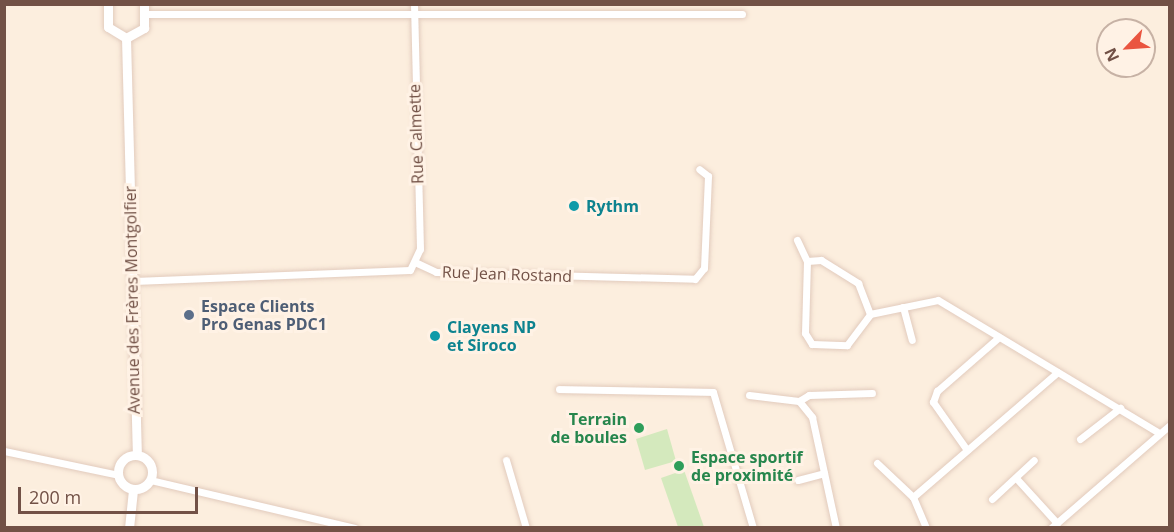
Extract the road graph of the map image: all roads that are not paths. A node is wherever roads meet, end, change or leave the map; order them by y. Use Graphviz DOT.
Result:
graph roads {
  1 [pos="108,4"];
  2 [pos="272,4"];
  3 [pos="413,8"];
  4 [pos="534,8"];
  5 [pos="146,9"];
  6 [pos="272,13"];
  7 [pos="742,14"];
  8 [pos="126,38"];
  9 [pos="699,169"];
  10 [pos="797,240"];
  11 [pos="807,261"];
  12 [pos="417,262"];
  13 [pos="134,281"];
  14 [pos="903,307"];
  15 [pos="870,314"];
  16 [pos="999,337"];
  17 [pos="912,340"];
  18 [pos="1058,372"];
  19 [pos="559,389"];
  20 [pos="872,393"];
  21 [pos="749,395"];
  22 [pos="799,401"];
  23 [pos="1120,408"];
  24 [pos="1170,425"];
  25 [pos="1159,433"];
  26 [pos="1080,439"];
  27 [pos="968,450"];
  28 [pos="4,452"];
  29 [pos="137,455"];
  30 [pos="506,460"];
  31 [pos="1035,460"];
  32 [pos="877,463"];
  33 [pos="824,473"];
  34 [pos="119,474"];
  35 [pos="1016,478"];
  36 [pos="150,480"];
  37 [pos="798,480"];
  38 [pos="133,489"];
  39 [pos="913,497"];
  40 [pos="992,499"];
  41 [pos="1054,525"];
  42 [pos="129,528"];
  43 [pos="354,528"];
  44 [pos="526,528"];
  45 [pos="753,528"];
  46 [pos="836,528"];
  47 [pos="926,528"];
  1 -- 8 [label="street"];
  2 -- 6 [label="street"];
  3 -- 4 [label="street"];
  3 -- 6 [label="street"];
  3 -- 12 [label="street, Rue Calmette"];
  4 -- 7 [label="street"];
  5 -- 6 [label="street"];
  5 -- 8 [label="street"];
  8 -- 13 [label="street, Avenue des Frères Montgolfier"];
  9 -- 12 [label="street, Rue Jean Rostand"];
  10 -- 11 [label="street"];
  11 -- 15 [label="street"];
  11 -- 15 [label="street"];
  12 -- 13 [label="street"];
  13 -- 29 [label="street, Avenue des Frères Montgolfier"];
  14 -- 15 [label="street"];
  14 -- 16 [label="street"];
  14 -- 17 [label="street"];
  16 -- 18 [label="street"];
  16 -- 27 [label="street"];
  18 -- 23 [label="street"];
  18 -- 27 [label="street"];
  19 -- 45 [label="street"];
  20 -- 22 [label="street"];
  21 -- 22 [label="street"];
  22 -- 33 [label="street"];
  23 -- 25 [label="street"];
  23 -- 26 [label="street"];
  24 -- 25 [label="street"];
  25 -- 41 [label="street"];
  27 -- 39 [label="street"];
  28 -- 34 [label="street"];
  29 -- 34 [label="street"];
  29 -- 36 [label="street"];
  30 -- 44 [label="street"];
  31 -- 35 [label="street"];
  32 -- 39 [label="street"];
  33 -- 37 [label="street"];
  33 -- 46 [label="street"];
  34 -- 38 [label="street"];
  35 -- 40 [label="street"];
  35 -- 41 [label="street"];
  36 -- 38 [label="street"];
  36 -- 43 [label="street"];
  38 -- 42 [label="street"];
  39 -- 47 [label="street"];
}
